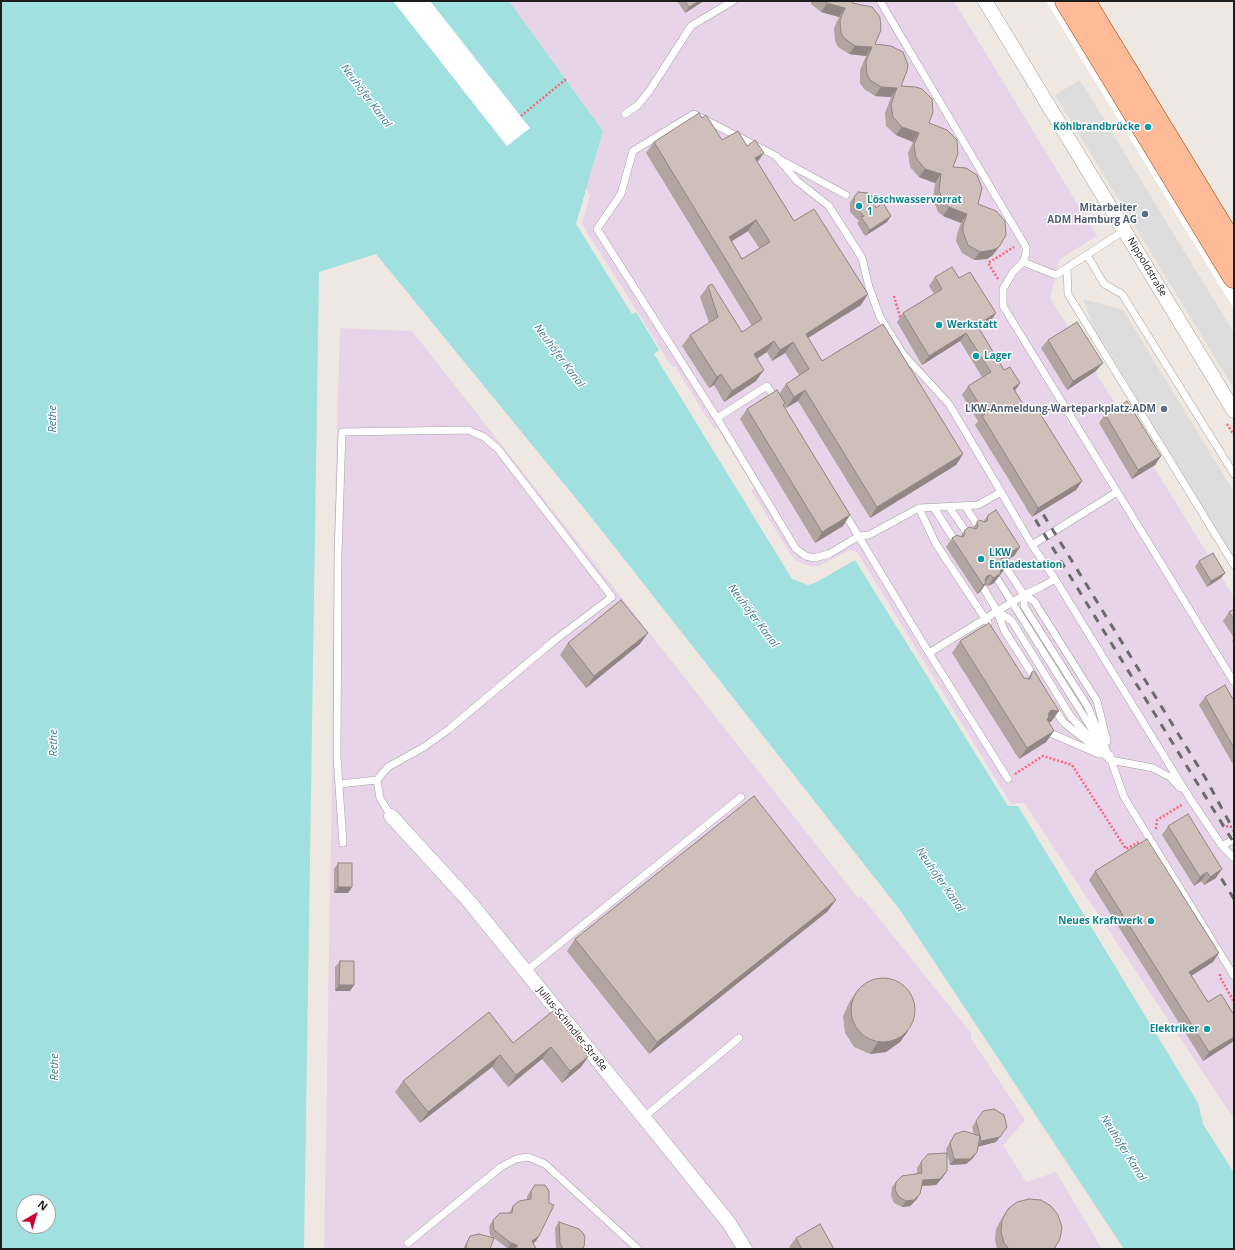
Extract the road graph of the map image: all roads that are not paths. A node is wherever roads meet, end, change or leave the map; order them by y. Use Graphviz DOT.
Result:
graph roads {
  1 [pos="733,1"];
  2 [pos="880,1"];
  3 [pos="985,1"];
  4 [pos="1066,1"];
  5 [pos="1084,1"];
  6 [pos="625,114"];
  7 [pos="776,156"];
  8 [pos="846,195"];
  9 [pos="1125,230"];
  10 [pos="1234,247"];
  11 [pos="1087,256"];
  12 [pos="1023,262"];
  13 [pos="1067,268"];
  14 [pos="1234,277"];
  15 [pos="779,406"];
  16 [pos="1234,411"];
  17 [pos="717,418"];
  18 [pos="1234,474"];
  19 [pos="1001,492"];
  20 [pos="1117,492"];
  21 [pos="839,504"];
  22 [pos="965,506"];
  23 [pos="949,507"];
  24 [pos="919,508"];
  25 [pos="934,508"];
  26 [pos="978,526"];
  27 [pos="967,534"];
  28 [pos="859,536"];
  29 [pos="955,541"];
  30 [pos="1032,545"];
  31 [pos="1003,563"];
  32 [pos="1234,564"];
  33 [pos="1055,579"];
  34 [pos="998,580"];
  35 [pos="984,589"];
  36 [pos="1024,595"];
  37 [pos="1012,602"];
  38 [pos="998,611"];
  39 [pos="986,619"];
  40 [pos="991,630"];
  41 [pos="929,653"];
  42 [pos="1234,682"];
  43 [pos="1042,690"];
  44 [pos="1046,696"];
  45 [pos="1047,729"];
  46 [pos="1111,760"];
  47 [pos="1008,779"];
  48 [pos="377,780"];
  49 [pos="339,784"];
  50 [pos="741,797"];
  51 [pos="1191,800"];
  52 [pos="391,816"];
  53 [pos="1234,839"];
  54 [pos="343,843"];
  55 [pos="1222,846"];
  56 [pos="1234,858"];
  57 [pos="526,971"];
  58 [pos="1234,976"];
  59 [pos="739,1038"];
  60 [pos="644,1117"];
  61 [pos="408,1243"];
  62 [pos="638,1249"];
  63 [pos="745,1249"];
  1 -- 6 [label="lane"];
  2 -- 12 [label="lane"];
  3 -- 9 [label="street, Nippoldstraße"];
  4 -- 14 [label="main road"];
  5 -- 10 [label="main road"];
  7 -- 8 [label="lane"];
  7 -- 17 [label="lane"];
  7 -- 19 [label="lane"];
  9 -- 11 [label="lane"];
  9 -- 16 [label="street, Nippoldstraße"];
  11 -- 13 [label="lane"];
  11 -- 18 [label="lane"];
  12 -- 13 [label="lane"];
  12 -- 20 [label="lane"];
  13 -- 32 [label="lane"];
  15 -- 17 [label="lane"];
  17 -- 28 [label="lane"];
  19 -- 22 [label="lane"];
  19 -- 30 [label="lane"];
  20 -- 30 [label="lane"];
  20 -- 42 [label="lane"];
  21 -- 28 [label="lane"];
  22 -- 23 [label="lane"];
  22 -- 26 [label="lane"];
  23 -- 25 [label="lane"];
  23 -- 27 [label="lane"];
  24 -- 25 [label="lane"];
  24 -- 28 [label="lane"];
  24 -- 39 [label="lane"];
  25 -- 29 [label="lane"];
  28 -- 41 [label="lane"];
  30 -- 33 [label="lane"];
  31 -- 36 [label="lane"];
  33 -- 36 [label="lane"];
  33 -- 51 [label="lane"];
  34 -- 37 [label="lane"];
  35 -- 38 [label="lane"];
  36 -- 37 [label="lane"];
  36 -- 46 [label="lane"];
  36 -- 46 [label="lane"];
  37 -- 38 [label="lane"];
  37 -- 46 [label="lane"];
  38 -- 39 [label="lane"];
  38 -- 43 [label="lane"];
  38 -- 46 [label="lane"];
  39 -- 40 [label="lane"];
  39 -- 41 [label="lane"];
  41 -- 47 [label="lane"];
  44 -- 46 [label="lane"];
  45 -- 46 [label="lane"];
  46 -- 51 [label="lane"];
  46 -- 58 [label="lane"];
  48 -- 49 [label="lane"];
  48 -- 49 [label="lane"];
  48 -- 52 [label="lane"];
  49 -- 54 [label="lane"];
  50 -- 57 [label="lane"];
  51 -- 55 [label="lane"];
  52 -- 57 [label="street, Julius-Schindler-Straße"];
  53 -- 55 [label="lane"];
  55 -- 56 [label="lane"];
  57 -- 60 [label="street, Julius-Schindler-Straße"];
  59 -- 60 [label="lane"];
  60 -- 63 [label="street, Julius-Schindler-Straße"];
  61 -- 62 [label="lane"];
}
